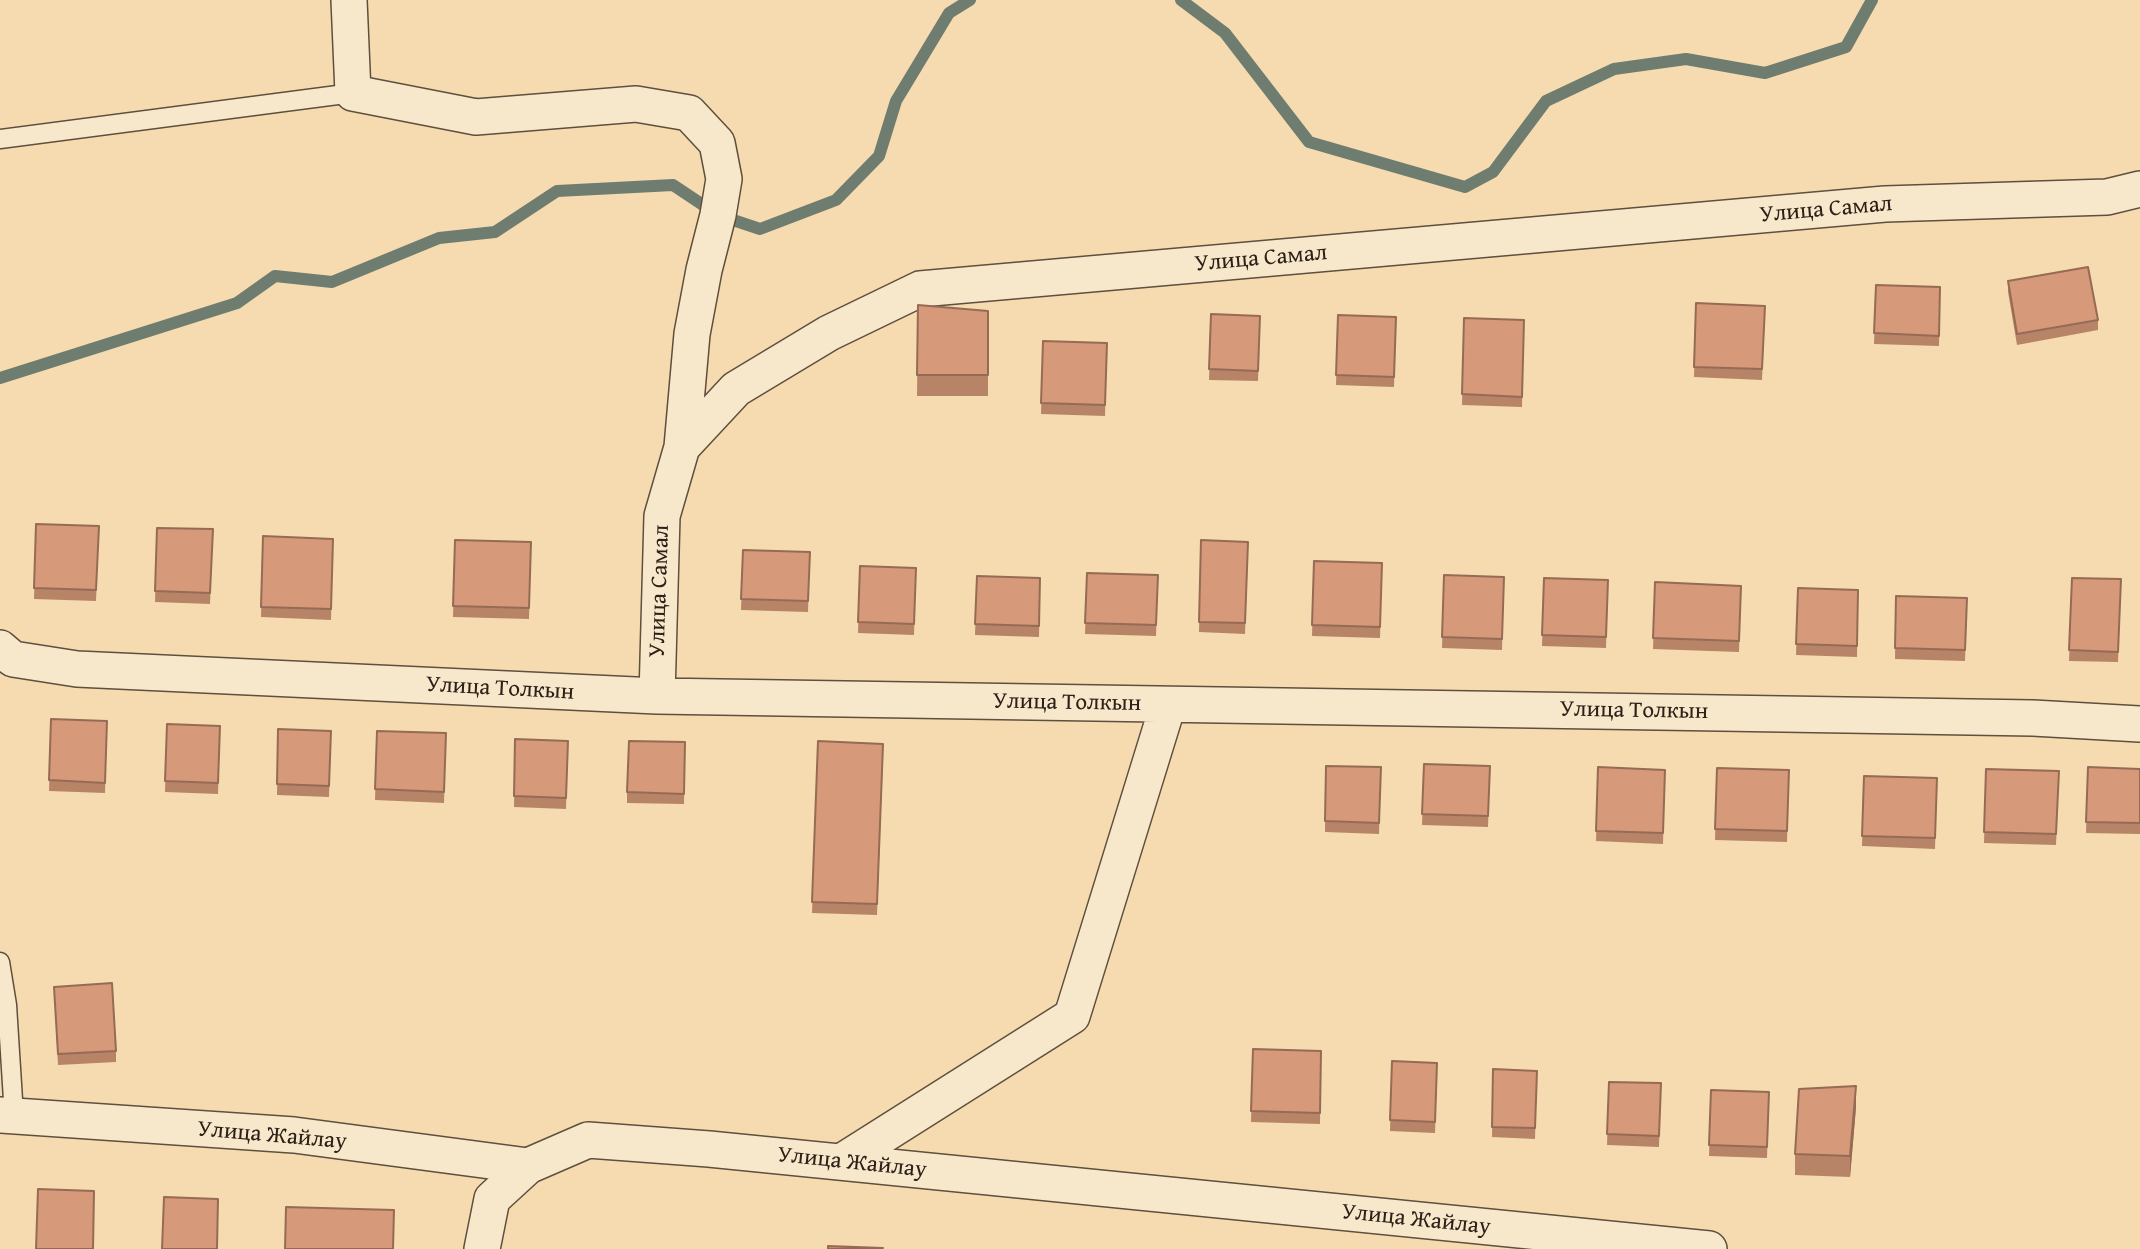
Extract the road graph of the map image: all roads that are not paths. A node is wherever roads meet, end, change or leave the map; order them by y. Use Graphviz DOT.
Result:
graph roads {
  1 [pos="349,0"];
  2 [pos="353,93"];
  3 [pos="0,139"];
  4 [pos="2140,189"];
  5 [pos="682,447"];
  6 [pos="0,648"];
  7 [pos="657,696"];
  8 [pos="1168,705"];
  9 [pos="2140,724"];
  10 [pos="0,962"];
  11 [pos="7,1116"];
  12 [pos="841,1162"];
  13 [pos="528,1166"];
  14 [pos="482,1249"];
  15 [pos="1709,1249"];
  1 -- 2 [label="street"];
  2 -- 3 [label="lane"];
  2 -- 5 [label="street"];
  4 -- 5 [label="street, Улица Самал"];
  5 -- 7 [label="street, Улица Самал"];
  6 -- 7 [label="street, Улица Толкын"];
  7 -- 8 [label="street, Улица Толкын"];
  8 -- 9 [label="street, Улица Толкын"];
  8 -- 12 [label="street"];
  10 -- 11 [label="lane"];
  11 -- 13 [label="street, Улица Жайлау"];
  12 -- 13 [label="street, Улица Жайлау"];
  12 -- 15 [label="street, Улица Жайлау"];
  13 -- 14 [label="street"];
}
